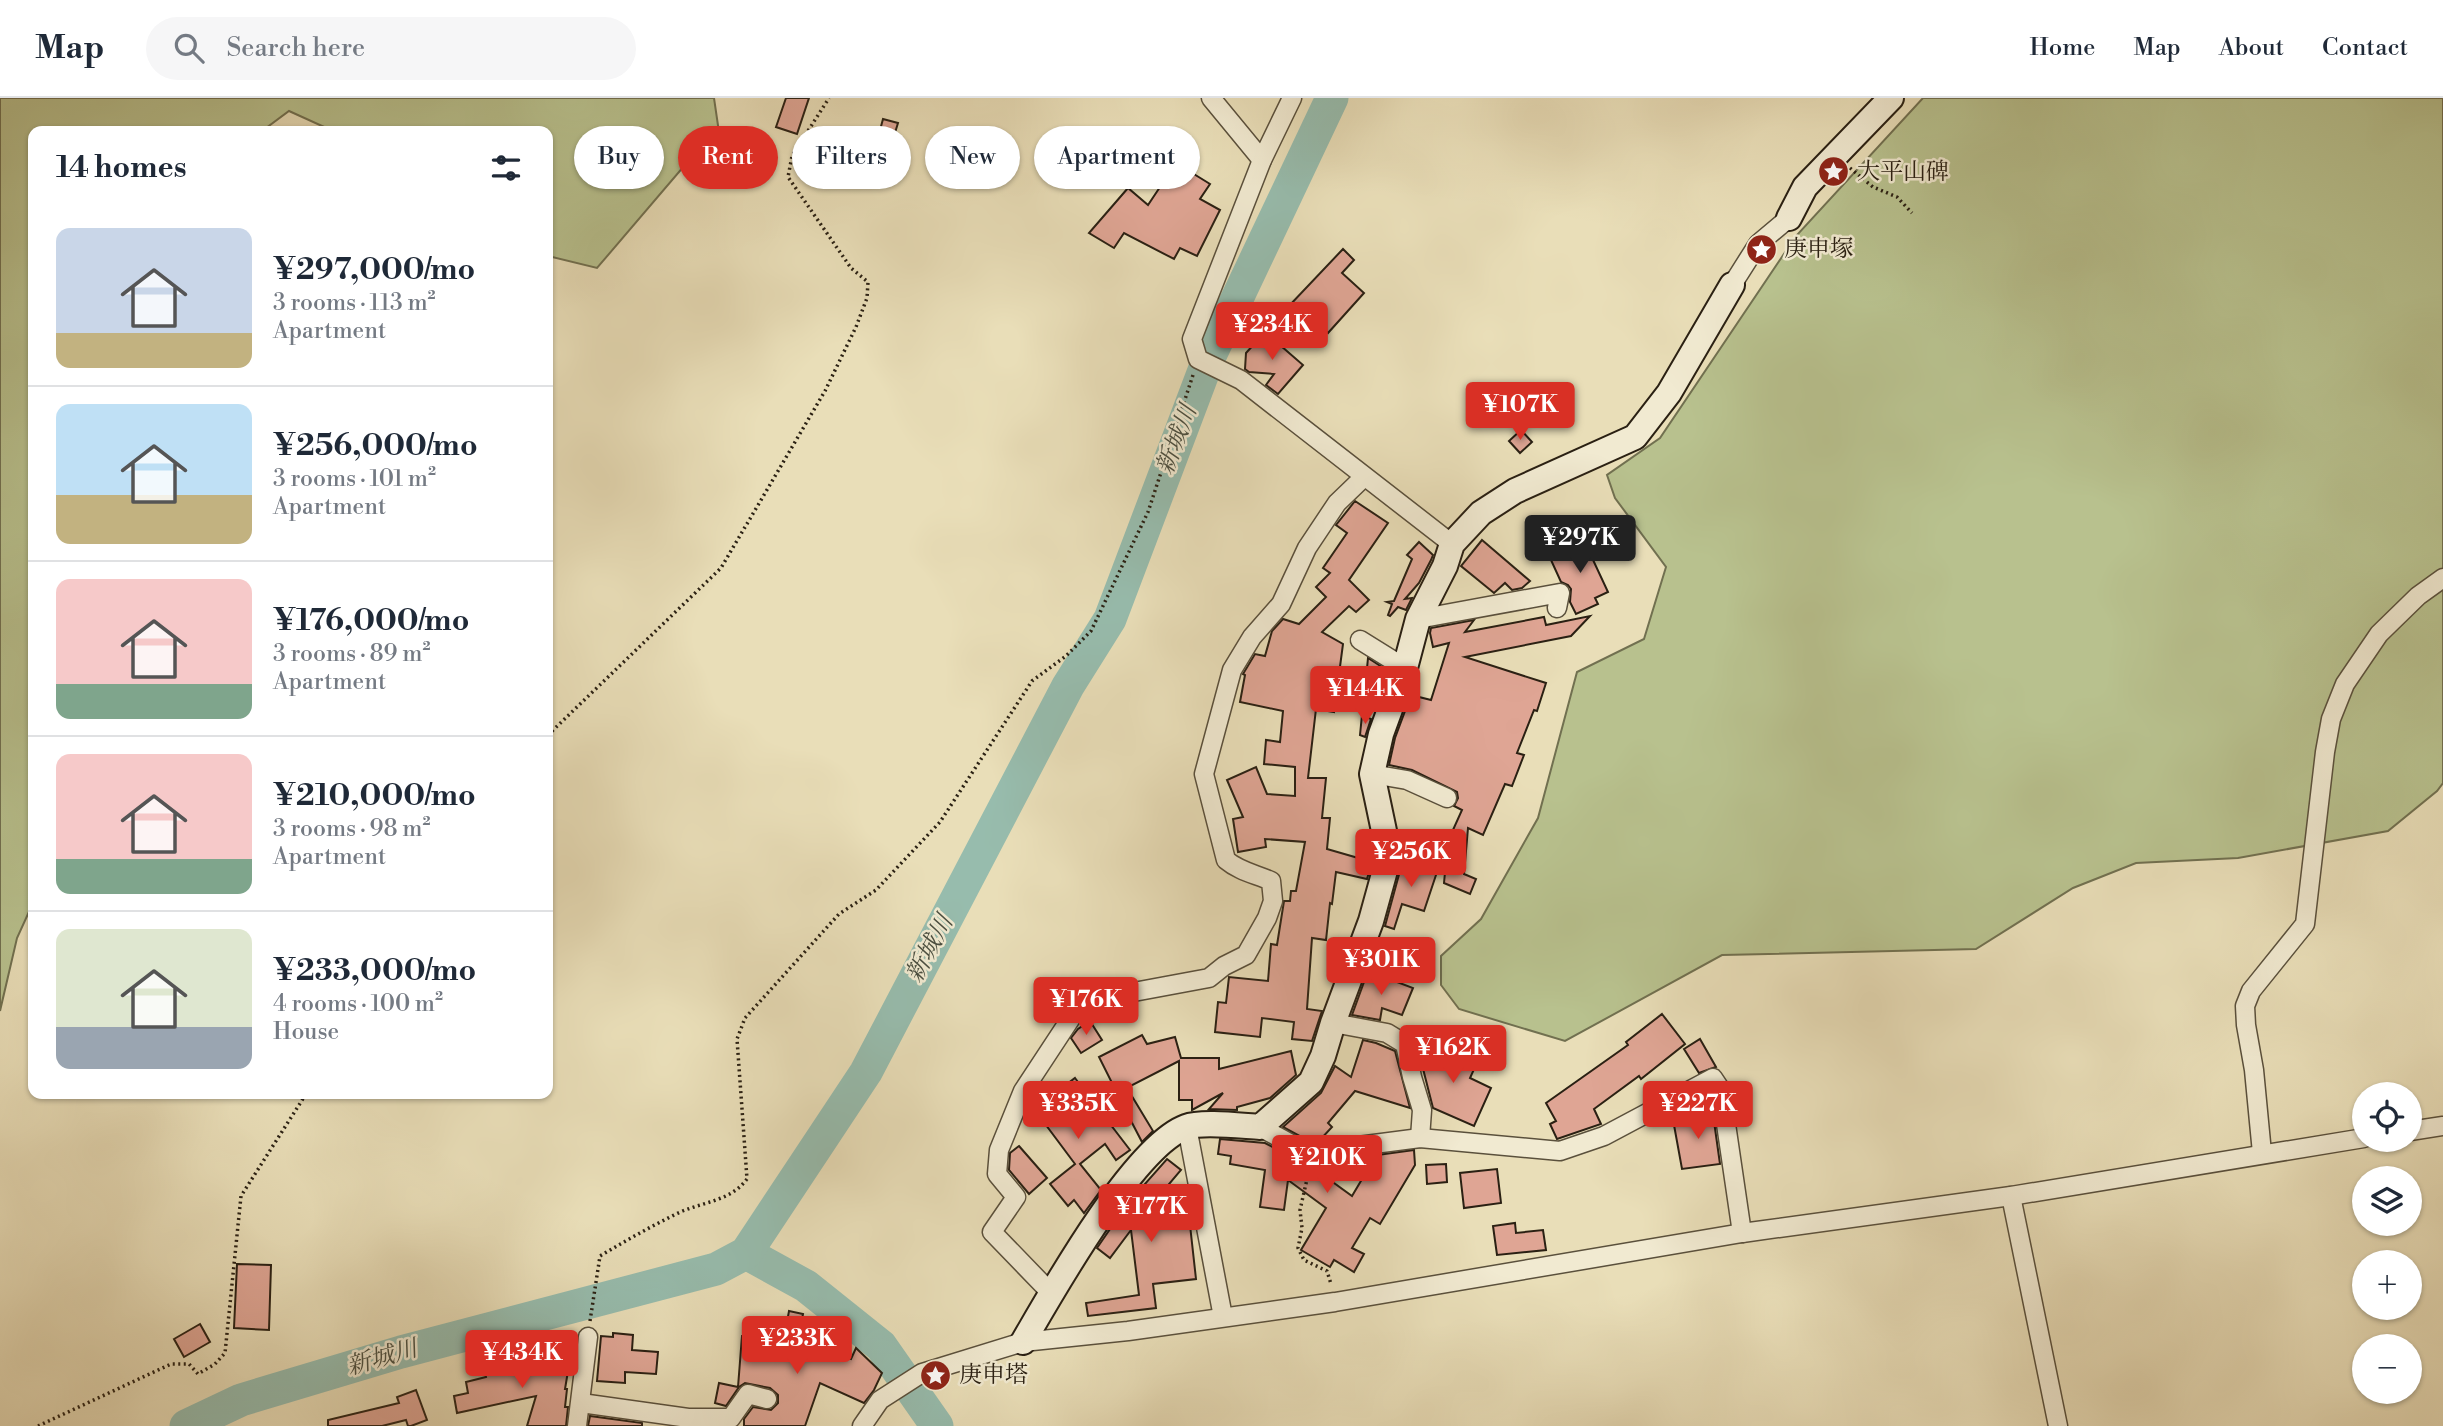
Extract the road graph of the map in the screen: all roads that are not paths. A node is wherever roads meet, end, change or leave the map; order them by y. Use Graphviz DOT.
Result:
graph roads {
  1 [pos="1211,98"];
  2 [pos="1292,98"];
  3 [pos="1891,98"];
  4 [pos="1262,160"];
  5 [pos="1789,218"];
  6 [pos="1732,285"];
  7 [pos="1364,477"];
  8 [pos="1452,544"];
  9 [pos="2443,578"];
  10 [pos="1557,608"];
  11 [pos="1418,619"];
  12 [pos="1360,640"];
  13 [pos="1405,668"];
  14 [pos="1372,774"];
  15 [pos="1447,798"];
  16 [pos="1333,1023"];
  17 [pos="2443,1126"];
  18 [pos="1187,1127"];
  19 [pos="1260,1127"];
  20 [pos="2422,1129"];
  21 [pos="1420,1138"];
  22 [pos="2352,1140"];
  23 [pos="2262,1153"];
  24 [pos="2011,1196"];
  25 [pos="1742,1233"];
  26 [pos="1051,1293"];
  27 [pos="1223,1317"];
  28 [pos="588,1337"];
  29 [pos="1023,1342"];
  30 [pos="767,1399"];
  31 [pos="581,1403"];
  32 [pos="577,1426"];
  33 [pos="862,1426"];
  34 [pos="2058,1426"];
  1 -- 4 [label="street"];
  2 -- 4 [label="street"];
  3 -- 5 [label="street"];
  4 -- 7 [label="street"];
  5 -- 6 [label="street"];
  6 -- 8 [label="street"];
  7 -- 8 [label="street"];
  7 -- 26 [label="street"];
  8 -- 11 [label="street"];
  9 -- 23 [label="street"];
  10 -- 11 [label="street"];
  11 -- 13 [label="street"];
  12 -- 13 [label="street"];
  13 -- 14 [label="street"];
  14 -- 15 [label="street"];
  14 -- 16 [label="street"];
  16 -- 19 [label="street"];
  16 -- 21 [label="street"];
  17 -- 20 [label="street"];
  18 -- 19 [label="street"];
  18 -- 26 [label="street"];
  18 -- 27 [label="street"];
  19 -- 21 [label="street"];
  21 -- 25 [label="street"];
  22 -- 23 [label="street"];
  23 -- 24 [label="street"];
  24 -- 25 [label="street"];
  24 -- 34 [label="street"];
  25 -- 27 [label="street"];
  26 -- 29 [label="street"];
  27 -- 29 [label="street"];
  28 -- 31 [label="street"];
  29 -- 33 [label="street"];
  30 -- 31 [label="street"];
  31 -- 32 [label="street"];
}
